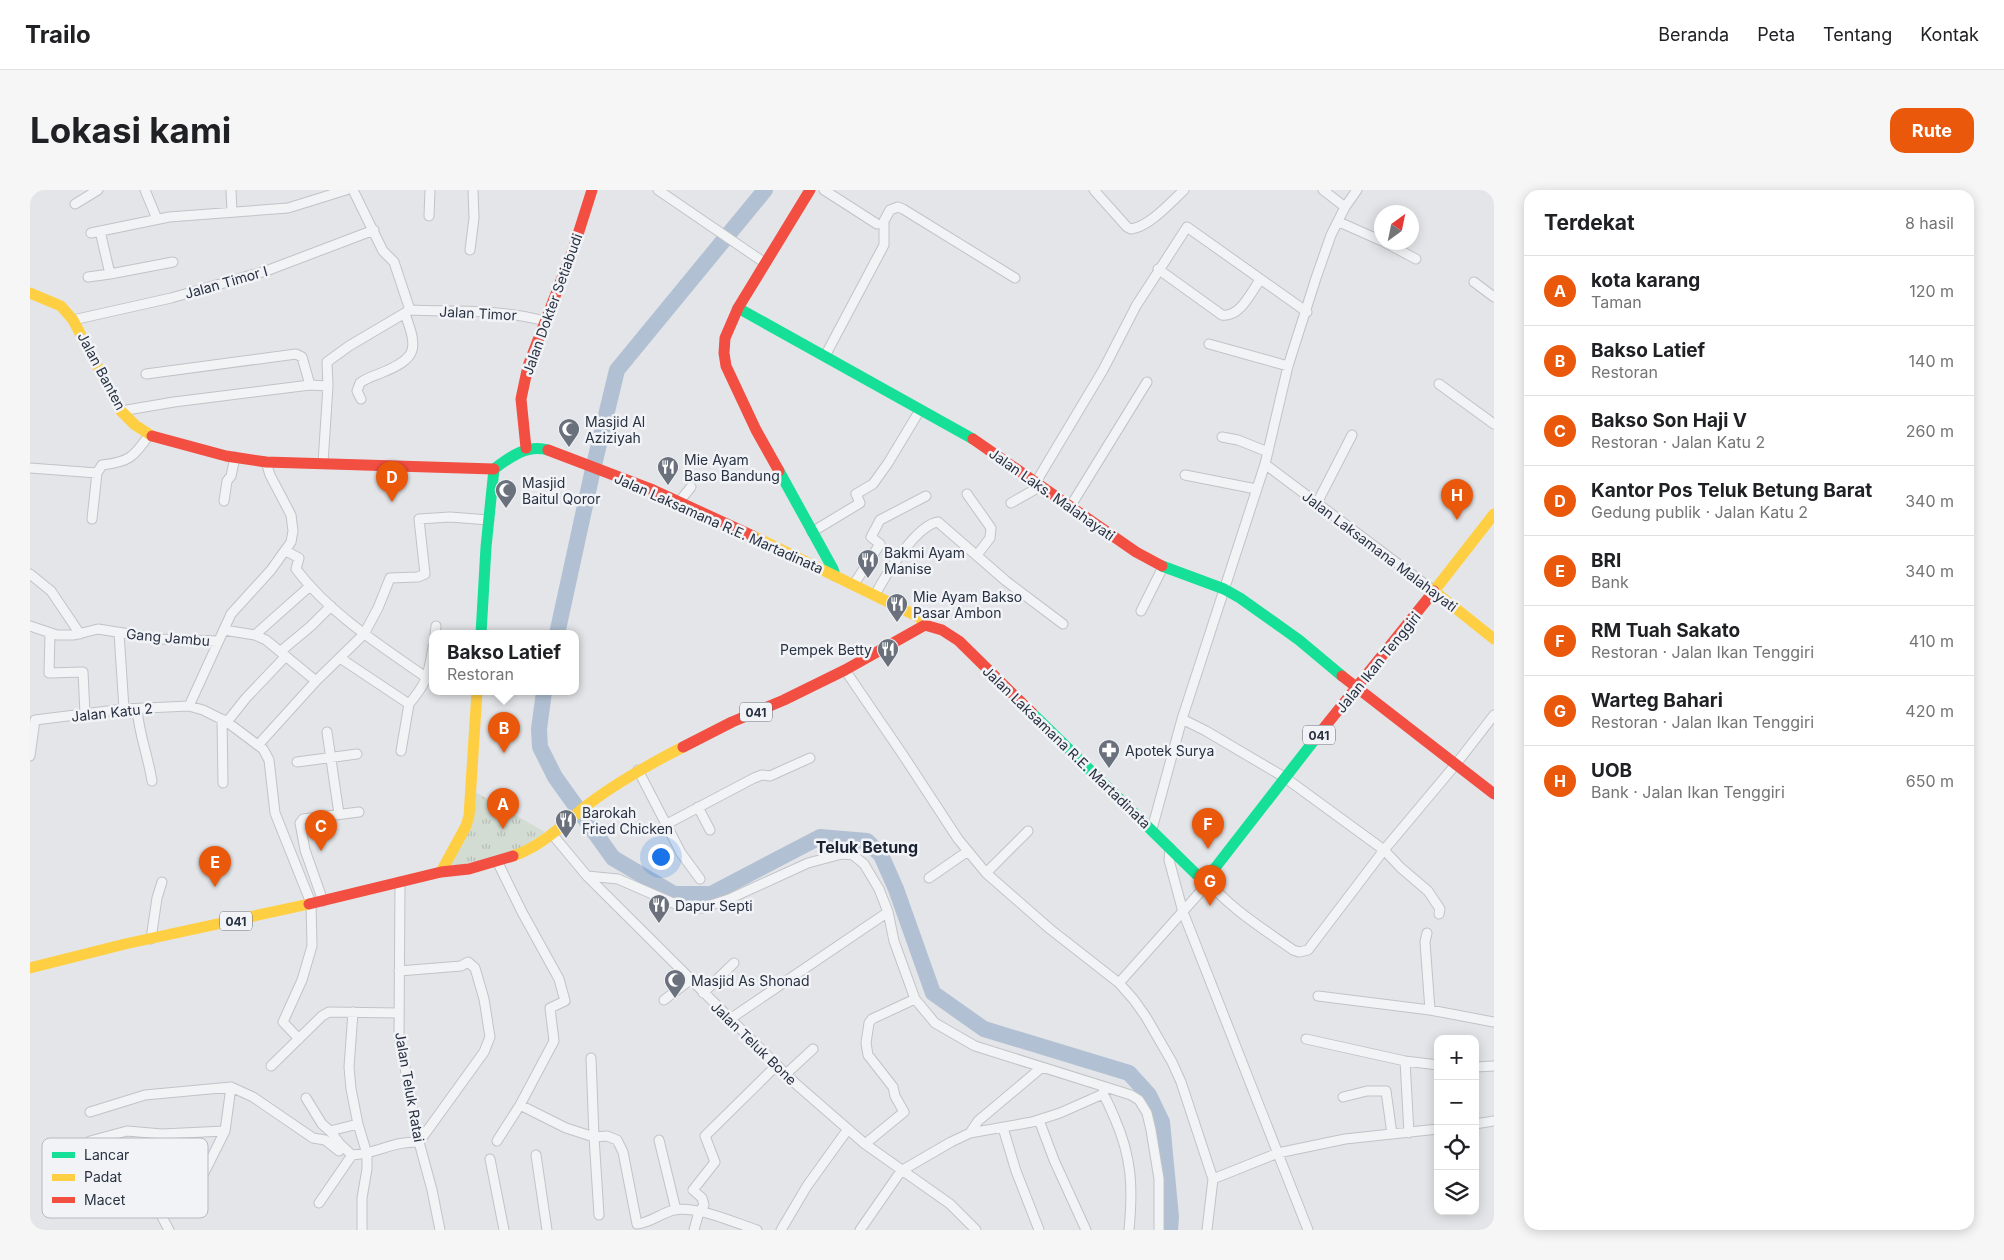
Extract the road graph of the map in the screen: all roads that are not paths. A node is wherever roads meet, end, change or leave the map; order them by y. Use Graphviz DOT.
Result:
graph roads {
  1 [pos="98,190"];
  2 [pos="145,190"];
  3 [pos="232,190"];
  4 [pos="346,190"];
  5 [pos="353,190"];
  6 [pos="430,190"];
  7 [pos="472,190"];
  8 [pos="592,190"];
  9 [pos="658,190"];
  10 [pos="810,190"];
  11 [pos="824,190"];
  12 [pos="1094,190"];
  13 [pos="1184,190"];
  14 [pos="1323,190"];
  15 [pos="1357,190"];
  16 [pos="75,204"];
  17 [pos="1345,207"];
  18 [pos="232,212"];
  19 [pos="429,216"];
  20 [pos="157,219"];
  21 [pos="1338,222"];
  22 [pos="877,224"];
  23 [pos="374,230"];
  24 [pos="100,231"];
  25 [pos="91,233"];
  26 [pos="1374,238"];
  27 [pos="470,250"];
  28 [pos="1399,250"];
  29 [pos="1416,259"];
  30 [pos="173,262"];
  31 [pos="765,263"];
  32 [pos="1158,269"];
  33 [pos="110,274"];
  34 [pos="88,278"];
  35 [pos="1015,278"];
  36 [pos="1260,280"];
  37 [pos="1474,282"];
  38 [pos="30,293"];
  39 [pos="1494,297"];
  40 [pos="738,308"];
  41 [pos="407,312"];
  42 [pos="1307,312"];
  43 [pos="74,320"];
  44 [pos="546,321"];
  45 [pos="1209,344"];
  46 [pos="825,356"];
  47 [pos="1288,366"];
  48 [pos="146,374"];
  49 [pos="1147,382"];
  50 [pos="1439,384"];
  51 [pos="310,385"];
  52 [pos="328,386"];
  53 [pos="361,400"];
  54 [pos="920,410"];
  55 [pos="121,411"];
  56 [pos="1494,424"];
  57 [pos="149,434"];
  58 [pos="1352,435"];
  59 [pos="1222,437"];
  60 [pos="526,448"];
  61 [pos="1268,452"];
  62 [pos="235,457"];
  63 [pos="266,462"];
  64 [pos="323,463"];
  65 [pos="1264,464"];
  66 [pos="30,468"];
  67 [pos="494,470"];
  68 [pos="97,473"];
  69 [pos="1186,475"];
  70 [pos="1039,484"];
  71 [pos="691,487"];
  72 [pos="1256,489"];
  73 [pos="967,494"];
  74 [pos="926,496"];
  75 [pos="224,501"];
  76 [pos="679,502"];
  77 [pos="1011,503"];
  78 [pos="1317,503"];
  79 [pos="1070,507"];
  80 [pos="1494,514"];
  81 [pos="92,520"];
  82 [pos="489,520"];
  83 [pos="812,532"];
  84 [pos="286,550"];
  85 [pos="977,555"];
  86 [pos="1164,567"];
  87 [pos="30,574"];
  88 [pos="835,576"];
  89 [pos="854,584"];
  90 [pos="310,586"];
  91 [pos="1224,589"];
  92 [pos="1434,591"];
  93 [pos="875,595"];
  94 [pos="331,606"];
  95 [pos="1141,611"];
  96 [pos="1063,624"];
  97 [pos="925,625"];
  98 [pos="30,626"];
  99 [pos="224,630"];
  100 [pos="481,630"];
  101 [pos="50,633"];
  102 [pos="119,633"];
  103 [pos="80,634"];
  104 [pos="364,634"];
  105 [pos="255,636"];
  106 [pos="1494,639"];
  107 [pos="218,642"];
  108 [pos="283,654"];
  109 [pos="340,658"];
  110 [pos="429,668"];
  111 [pos="845,670"];
  112 [pos="427,678"];
  113 [pos="316,681"];
  114 [pos="1357,688"];
  115 [pos="477,695"];
  116 [pos="409,704"];
  117 [pos="189,706"];
  118 [pos="137,709"];
  119 [pos="124,710"];
  120 [pos="85,714"];
  121 [pos="1494,715"];
  122 [pos="1182,719"];
  123 [pos="32,720"];
  124 [pos="225,721"];
  125 [pos="327,732"];
  126 [pos="258,744"];
  127 [pos="401,751"];
  128 [pos="357,754"];
  129 [pos="30,756"];
  130 [pos="331,756"];
  131 [pos="810,758"];
  132 [pos="297,762"];
  133 [pos="1456,764"];
  134 [pos="638,770"];
  135 [pos="1284,777"];
  136 [pos="152,780"];
  137 [pos="223,783"];
  138 [pos="1494,794"];
  139 [pos="698,807"];
  140 [pos="359,812"];
  141 [pos="339,814"];
  142 [pos="665,826"];
  143 [pos="1152,829"];
  144 [pos="710,830"];
  145 [pos="1028,831"];
  146 [pos="554,832"];
  147 [pos="1170,848"];
  148 [pos="1384,850"];
  149 [pos="968,851"];
  150 [pos="497,861"];
  151 [pos="441,872"];
  152 [pos="986,873"];
  153 [pos="587,876"];
  154 [pos="1204,877"];
  155 [pos="929,878"];
  156 [pos="700,879"];
  157 [pos="162,882"];
  158 [pos="400,882"];
  159 [pos="323,901"];
  160 [pos="311,903"];
  161 [pos="888,912"];
  162 [pos="1183,912"];
  163 [pos="1439,914"];
  164 [pos="1426,933"];
  165 [pos="151,939"];
  166 [pos="734,963"];
  167 [pos="30,968"];
  168 [pos="400,971"];
  169 [pos="690,980"];
  170 [pos="1118,983"];
  171 [pos="703,993"];
  172 [pos="1318,996"];
  173 [pos="915,999"];
  174 [pos="664,1000"];
  175 [pos="1430,1010"];
  176 [pos="353,1012"];
  177 [pos="399,1013"];
  178 [pos="730,1019"];
  179 [pos="1494,1022"];
  180 [pos="299,1039"];
  181 [pos="1306,1039"];
  182 [pos="813,1049"];
  183 [pos="591,1058"];
  184 [pos="1405,1061"];
  185 [pos="1434,1065"];
  186 [pos="272,1066"];
  187 [pos="777,1066"];
  188 [pos="1494,1066"];
  189 [pos="1479,1067"];
  190 [pos="1042,1068"];
  191 [pos="786,1074"];
  192 [pos="231,1087"];
  193 [pos="1104,1091"];
  194 [pos="1343,1097"];
  195 [pos="306,1098"];
  196 [pos="520,1105"];
  197 [pos="90,1112"];
  198 [pos="1039,1120"];
  199 [pos="1494,1121"];
  200 [pos="1479,1123"];
  201 [pos="358,1124"];
  202 [pos="1003,1128"];
  203 [pos="848,1129"];
  204 [pos="1434,1130"];
  205 [pos="225,1131"];
  206 [pos="330,1131"];
  207 [pos="1409,1133"];
  208 [pos="970,1134"];
  209 [pos="1392,1134"];
  210 [pos="594,1137"];
  211 [pos="101,1138"];
  212 [pos="658,1140"];
  213 [pos="497,1141"];
  214 [pos="419,1142"];
  215 [pos="866,1144"];
  216 [pos="1278,1153"];
  217 [pos="368,1154"];
  218 [pos="536,1155"];
  219 [pos="351,1157"];
  220 [pos="490,1159"];
  221 [pos="208,1165"];
  222 [pos="901,1170"];
  223 [pos="1213,1179"];
  224 [pos="319,1203"];
  225 [pos="676,1210"];
  226 [pos="699,1212"];
  227 [pos="599,1215"];
  228 [pos="163,1218"];
  229 [pos="169,1230"];
  230 [pos="362,1230"];
  231 [pos="440,1230"];
  232 [pos="504,1230"];
  233 [pos="547,1230"];
  234 [pos="694,1230"];
  235 [pos="757,1230"];
  236 [pos="781,1230"];
  237 [pos="860,1230"];
  238 [pos="976,1230"];
  239 [pos="1039,1230"];
  240 [pos="1086,1230"];
  241 [pos="1129,1230"];
  242 [pos="1159,1230"];
  243 [pos="1207,1230"];
  244 [pos="1308,1230"];
  1 -- 16 [label="street"];
  2 -- 20 [label="street"];
  3 -- 18 [label="street"];
  4 -- 18 [label="street"];
  5 -- 23 [label="street"];
  6 -- 19 [label="street"];
  7 -- 27 [label="street"];
  8 -- 44 [label="main road, Jalan Dokter Setiabudi"];
  9 -- 31 [label="street"];
  10 -- 31 [label="main road"];
  11 -- 22 [label="street"];
  12 -- 13 [label="street"];
  14 -- 17 [label="street"];
  15 -- 17 [label="street"];
  17 -- 21 [label="street"];
  18 -- 20 [label="street"];
  20 -- 24 [label="street"];
  21 -- 26 [label="street"];
  21 -- 42 [label="street"];
  23 -- 41 [label="street"];
  23 -- 43 [label="street, Jalan Timor I"];
  24 -- 25 [label="street"];
  24 -- 33 [label="street"];
  28 -- 29 [label="street"];
  30 -- 33 [label="street"];
  31 -- 40 [label="main road"];
  32 -- 36 [label="street"];
  32 -- 36 [label="street"];
  32 -- 70 [label="street"];
  33 -- 34 [label="street"];
  35 -- 46 [label="street"];
  36 -- 42 [label="street"];
  37 -- 39 [label="street"];
  38 -- 43 [label="main road, Jalan Banten"];
  40 -- 46 [label="main road, Jalan Laks. Malahayati"];
  40 -- 83 [label="main road"];
  41 -- 44 [label="street, Jalan Timor"];
  41 -- 52 [label="street"];
  41 -- 53 [label="street"];
  42 -- 47 [label="street"];
  43 -- 55 [label="main road, Jalan Banten"];
  44 -- 60 [label="main road, Jalan Dokter Setiabudi"];
  45 -- 47 [label="street"];
  46 -- 54 [label="main road, Jalan Laks. Malahayati"];
  47 -- 61 [label="street"];
  48 -- 51 [label="street"];
  49 -- 79 [label="street"];
  50 -- 56 [label="street"];
  51 -- 52 [label="street"];
  51 -- 55 [label="street"];
  52 -- 64 [label="street"];
  54 -- 70 [label="main road, Jalan Laks. Malahayati"];
  54 -- 83 [label="street"];
  55 -- 57 [label="main road, Jalan Banten"];
  57 -- 62 [label="main road, Jalan Banten"];
  57 -- 68 [label="street"];
  58 -- 78 [label="street"];
  59 -- 61 [label="street"];
  60 -- 67 [label="main road"];
  60 -- 76 [label="main road, Jalan Laksamana R.E. Martadinata"];
  61 -- 65 [label="street"];
  62 -- 63 [label="main road, Jalan Banten"];
  62 -- 75 [label="street"];
  63 -- 64 [label="main road, Jalan Banten"];
  63 -- 84 [label="street"];
  64 -- 67 [label="main road, Jalan Banten"];
  65 -- 72 [label="street"];
  65 -- 78 [label="street, Jalan Laksamana Malahayati"];
  66 -- 68 [label="street"];
  67 -- 82 [label="main road"];
  68 -- 81 [label="street"];
  69 -- 72 [label="street"];
  70 -- 77 [label="street"];
  70 -- 79 [label="main road, Jalan Laks. Malahayati"];
  71 -- 76 [label="street"];
  72 -- 91 [label="street"];
  73 -- 85 [label="street"];
  74 -- 89 [label="street"];
  76 -- 88 [label="main road, Jalan Laksamana R.E. Martadinata"];
  78 -- 92 [label="street, Jalan Laksamana Malahayati"];
  79 -- 86 [label="main road, Jalan Laks. Malahayati"];
  80 -- 92 [label="main road, Jalan Ikan Tenggiri"];
  82 -- 100 [label="main road"];
  82 -- 104 [label="street"];
  83 -- 88 [label="main road"];
  84 -- 90 [label="street"];
  84 -- 99 [label="street"];
  85 -- 93 [label="street"];
  85 -- 96 [label="street"];
  86 -- 91 [label="main road, Jalan Laks. Malahayati"];
  86 -- 95 [label="street"];
  87 -- 103 [label="street"];
  88 -- 89 [label="main road, Jalan Laksamana R.E. Martadinata"];
  89 -- 93 [label="main road, Jalan Laksamana R.E. Martadinata"];
  90 -- 94 [label="street"];
  90 -- 105 [label="street"];
  91 -- 114 [label="main road, Jalan Laks. Malahayati"];
  91 -- 122 [label="street"];
  92 -- 106 [label="main road, Jalan Laksamana Malahayati"];
  92 -- 114 [label="main road, Jalan Ikan Tenggiri / 041"];
  93 -- 97 [label="main road, Jalan Laksamana R.E. Martadinata"];
  94 -- 104 [label="street"];
  94 -- 108 [label="street"];
  97 -- 111 [label="main road, 041"];
  97 -- 143 [label="main road, Jalan Laksamana R.E. Martadinata"];
  98 -- 101 [label="street, Gang Jambu"];
  99 -- 105 [label="street"];
  99 -- 107 [label="street"];
  101 -- 103 [label="street, Gang Jambu"];
  101 -- 120 [label="street"];
  102 -- 103 [label="street, Gang Jambu"];
  102 -- 107 [label="street, Gang Jambu"];
  102 -- 119 [label="street"];
  104 -- 109 [label="street"];
  104 -- 112 [label="street"];
  105 -- 108 [label="street"];
  107 -- 117 [label="street"];
  108 -- 113 [label="street"];
  108 -- 124 [label="street"];
  109 -- 113 [label="street"];
  109 -- 116 [label="street"];
  110 -- 112 [label="street"];
  111 -- 134 [label="main road, 041"];
  111 -- 149 [label="street"];
  112 -- 116 [label="street"];
  113 -- 126 [label="street"];
  114 -- 133 [label="main road, Jalan Laks. Malahayati"];
  114 -- 135 [label="main road, Jalan Ikan Tenggiri / 041"];
  115 -- 151 [label="main road"];
  116 -- 127 [label="street"];
  117 -- 118 [label="street, Jalan Katu 2"];
  117 -- 124 [label="street, Jalan Katu 2"];
  118 -- 119 [label="street, Jalan Katu 2"];
  118 -- 136 [label="street"];
  119 -- 120 [label="street, Jalan Katu 2"];
  120 -- 123 [label="street, Jalan Katu 2"];
  121 -- 133 [label="street"];
  122 -- 135 [label="street"];
  122 -- 143 [label="street"];
  123 -- 129 [label="street, Jalan Katu 2"];
  124 -- 126 [label="street, Jalan Katu 2"];
  124 -- 137 [label="street"];
  125 -- 130 [label="street"];
  126 -- 160 [label="street, Jalan Katu 2"];
  128 -- 130 [label="street"];
  130 -- 132 [label="street"];
  130 -- 141 [label="street"];
  131 -- 139 [label="street"];
  133 -- 138 [label="main road, Jalan Laks. Malahayati"];
  133 -- 148 [label="street"];
  134 -- 142 [label="street"];
  134 -- 146 [label="main road, 041"];
  135 -- 148 [label="street"];
  135 -- 154 [label="main road, Jalan Ikan Tenggiri / 041"];
  139 -- 142 [label="street"];
  139 -- 144 [label="street"];
  140 -- 141 [label="street"];
  141 -- 159 [label="street"];
  142 -- 156 [label="street"];
  143 -- 147 [label="main road, Jalan Laksamana R.E. Martadinata"];
  145 -- 152 [label="street"];
  146 -- 150 [label="main road, 041"];
  146 -- 153 [label="street, Jalan Teluk Bone"];
  147 -- 154 [label="main road, Jalan Laksamana R.E. Martadinata"];
  147 -- 162 [label="street"];
  148 -- 154 [label="street"];
  148 -- 163 [label="street"];
  149 -- 152 [label="street"];
  149 -- 155 [label="street"];
  150 -- 151 [label="main road, 041"];
  150 -- 196 [label="street"];
  151 -- 158 [label="main road, 041"];
  152 -- 170 [label="street"];
  153 -- 161 [label="street"];
  153 -- 169 [label="street, Jalan Teluk Bone"];
  154 -- 162 [label="street"];
  157 -- 165 [label="street"];
  158 -- 159 [label="main road, 041"];
  158 -- 168 [label="street, Jalan Teluk Ratai"];
  159 -- 160 [label="main road, 041"];
  160 -- 165 [label="main road, 041"];
  160 -- 180 [label="street"];
  161 -- 173 [label="street"];
  161 -- 178 [label="street"];
  162 -- 170 [label="street"];
  162 -- 216 [label="street"];
  164 -- 175 [label="street"];
  165 -- 167 [label="main road, 041"];
  166 -- 171 [label="street"];
  168 -- 177 [label="street, Jalan Teluk Ratai"];
  168 -- 214 [label="street"];
  169 -- 171 [label="street, Jalan Teluk Bone"];
  169 -- 174 [label="street"];
  170 -- 223 [label="street"];
  171 -- 178 [label="street, Jalan Teluk Bone"];
  172 -- 175 [label="street"];
  173 -- 190 [label="street"];
  173 -- 215 [label="street"];
  175 -- 179 [label="street"];
  176 -- 177 [label="street"];
  176 -- 180 [label="street"];
  176 -- 201 [label="street"];
  177 -- 214 [label="street, Jalan Teluk Ratai"];
  178 -- 187 [label="street, Jalan Teluk Bone"];
  180 -- 186 [label="street"];
  181 -- 184 [label="street"];
  182 -- 191 [label="street"];
  183 -- 210 [label="street"];
  184 -- 185 [label="street"];
  184 -- 207 [label="street"];
  187 -- 191 [label="street, Jalan Teluk Bone"];
  187 -- 226 [label="street"];
  188 -- 189 [label="street"];
  190 -- 193 [label="street"];
  190 -- 208 [label="street"];
  191 -- 203 [label="street, Jalan Teluk Bone"];
  192 -- 197 [label="street"];
  192 -- 205 [label="street"];
  192 -- 219 [label="street"];
  193 -- 198 [label="street"];
  193 -- 241 [label="street"];
  193 -- 242 [label="street"];
  194 -- 209 [label="street"];
  195 -- 206 [label="street"];
  196 -- 210 [label="street"];
  196 -- 213 [label="street"];
  198 -- 202 [label="street"];
  198 -- 240 [label="street"];
  199 -- 200 [label="street"];
  201 -- 206 [label="street"];
  201 -- 217 [label="street"];
  202 -- 208 [label="street"];
  202 -- 239 [label="street"];
  203 -- 215 [label="street, Jalan Teluk Bone"];
  203 -- 236 [label="street"];
  204 -- 207 [label="street"];
  205 -- 211 [label="street"];
  205 -- 221 [label="street"];
  206 -- 219 [label="street"];
  207 -- 209 [label="street"];
  208 -- 222 [label="street"];
  209 -- 216 [label="street"];
  210 -- 225 [label="street"];
  210 -- 227 [label="street"];
  212 -- 225 [label="street"];
  214 -- 217 [label="street"];
  214 -- 231 [label="street, Jalan Teluk Ratai"];
  215 -- 222 [label="street, Jalan Teluk Bone"];
  216 -- 223 [label="street"];
  216 -- 244 [label="street"];
  217 -- 219 [label="street"];
  217 -- 230 [label="street"];
  218 -- 233 [label="street"];
  219 -- 224 [label="street"];
  220 -- 232 [label="street"];
  222 -- 237 [label="street"];
  222 -- 238 [label="street, Jalan Teluk Bone"];
  223 -- 243 [label="street"];
  225 -- 226 [label="street"];
  226 -- 234 [label="street"];
  226 -- 235 [label="street"];
  228 -- 229 [label="street"];
}
